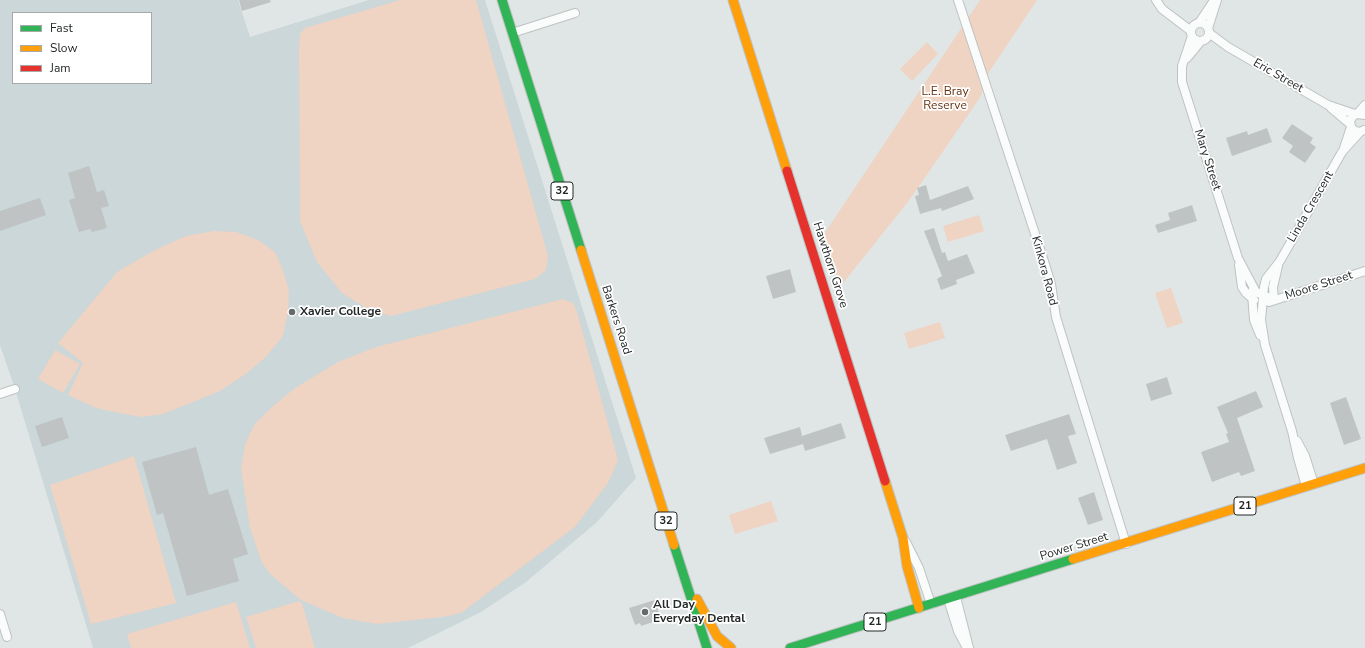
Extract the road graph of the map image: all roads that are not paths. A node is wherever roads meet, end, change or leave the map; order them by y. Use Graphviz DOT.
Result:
graph roads {
  1 [pos="502,0"];
  2 [pos="733,0"];
  3 [pos="958,0"];
  4 [pos="1156,0"];
  5 [pos="1216,0"];
  6 [pos="575,13"];
  7 [pos="1194,28"];
  8 [pos="512,33"];
  9 [pos="1205,35"];
  10 [pos="1183,62"];
  11 [pos="1328,105"];
  12 [pos="1365,105"];
  13 [pos="1359,114"];
  14 [pos="1350,125"];
  15 [pos="1363,131"];
  16 [pos="1342,152"];
  17 [pos="1238,258"];
  18 [pos="1280,261"];
  19 [pos="1365,271"];
  20 [pos="1254,288"];
  21 [pos="1253,300"];
  22 [pos="1263,300"];
  23 [pos="1274,300"];
  24 [pos="1265,345"];
  25 [pos="15,389"];
  26 [pos="0,394"];
  27 [pos="1365,468"];
  28 [pos="1310,485"];
  29 [pos="903,538"];
  30 [pos="1126,544"];
  31 [pos="685,579"];
  32 [pos="952,598"];
  33 [pos="931,604"];
  34 [pos="919,608"];
  35 [pos="0,614"];
  36 [pos="7,637"];
  37 [pos="707,648"];
  38 [pos="731,648"];
  39 [pos="790,648"];
  40 [pos="968,648"];
  1 -- 8 [label="main road, Barkers Road / 32"];
  2 -- 29 [label="main road, Hawthorn Grove"];
  3 -- 30 [label="street, Kinkora Road"];
  4 -- 7 [label="street"];
  5 -- 7 [label="street, Mary Street"];
  5 -- 9 [label="street"];
  6 -- 8 [label="street"];
  7 -- 9 [label="street"];
  7 -- 9 [label="street"];
  7 -- 10 [label="street, Mary Street"];
  8 -- 31 [label="main road, Barkers Road / 32"];
  9 -- 10 [label="street"];
  9 -- 11 [label="street, Eric Street"];
  10 -- 17 [label="street, Mary Street"];
  11 -- 13 [label="street, Eric Street"];
  11 -- 14 [label="street, Eric Street"];
  12 -- 13 [label="street"];
  13 -- 14 [label="street, Linda Crescent"];
  14 -- 15 [label="street, Eric Street"];
  14 -- 16 [label="street, Linda Crescent"];
  15 -- 16 [label="street, Linda Crescent"];
  16 -- 18 [label="street, Linda Crescent"];
  17 -- 20 [label="street, Mary Street"];
  17 -- 21 [label="street, Mary Street"];
  18 -- 22 [label="street, Linda Crescent"];
  18 -- 23 [label="street, Linda Crescent"];
  19 -- 23 [label="street, Moore Street"];
  20 -- 21 [label="street"];
  20 -- 22 [label="street, Mary Street"];
  21 -- 22 [label="street"];
  21 -- 24 [label="street"];
  22 -- 23 [label="street, Moore Street"];
  22 -- 24 [label="street"];
  24 -- 28 [label="street"];
  25 -- 26 [label="street"];
  27 -- 28 [label="main road, Power Street / 21"];
  28 -- 30 [label="main road, Power Street / 21"];
  29 -- 33 [label="street, Hawthorn Grove"];
  29 -- 34 [label="main road, Hawthorn Grove"];
  30 -- 32 [label="main road, Power Street / 21"];
  31 -- 37 [label="main road, Barkers Road / 32"];
  31 -- 38 [label="main road"];
  32 -- 33 [label="main road, Power Street / 21"];
  32 -- 40 [label="street"];
  33 -- 34 [label="main road, Power Street / 21"];
  34 -- 39 [label="main road, Power Street / 21"];
  35 -- 36 [label="street"];
}
